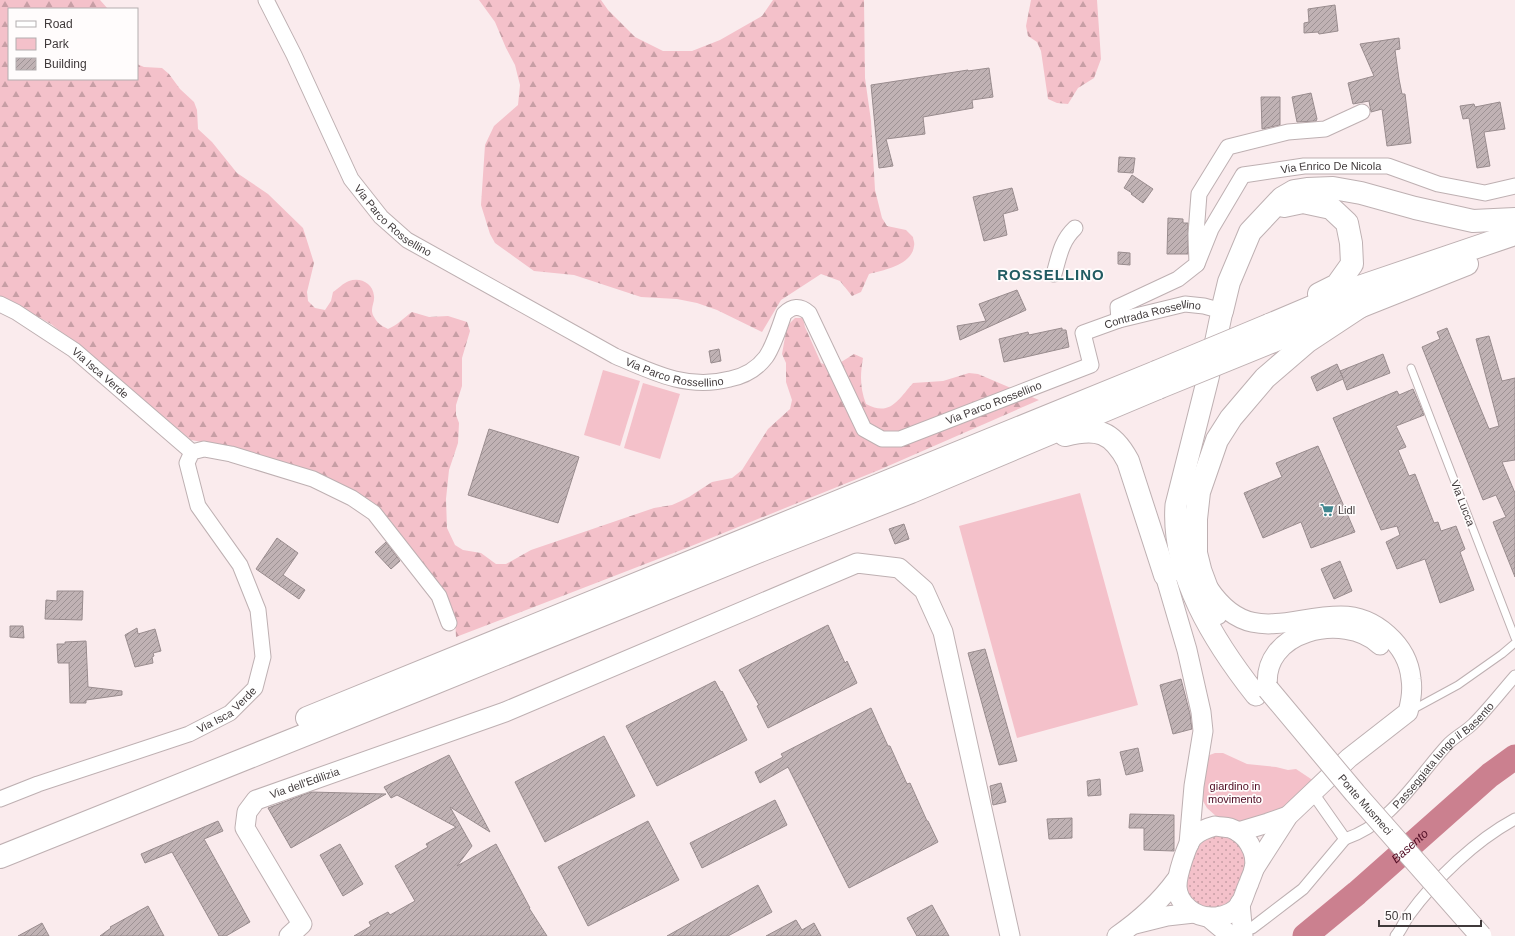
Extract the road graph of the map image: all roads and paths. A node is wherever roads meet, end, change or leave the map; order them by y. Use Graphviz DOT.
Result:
graph roads {
  1 [pos="266,0"];
  2 [pos="1362,112"];
  3 [pos="1515,186"];
  4 [pos="1271,209"];
  5 [pos="1515,219"];
  6 [pos="1075,228"];
  7 [pos="1515,234"];
  8 [pos="1515,246"];
  9 [pos="1196,264"];
  10 [pos="1054,274"];
  11 [pos="0,304"];
  12 [pos="1364,304"];
  13 [pos="1222,311"];
  14 [pos="1300,311"];
  15 [pos="1119,320"];
  16 [pos="1083,333"];
  17 [pos="1270,333"];
  18 [pos="1411,368"];
  19 [pos="1157,380"];
  20 [pos="1021,446"];
  21 [pos="192,452"];
  22 [pos="1181,565"];
  23 [pos="1204,578"];
  24 [pos="449,623"];
  25 [pos="1515,638"];
  26 [pos="1515,643"];
  27 [pos="1515,676"];
  28 [pos="1262,692"];
  29 [pos="1408,712"];
  30 [pos="1380,734"];
  31 [pos="1194,786"];
  32 [pos="1312,792"];
  33 [pos="0,799"];
  34 [pos="1288,816"];
  35 [pos="1515,819"];
  36 [pos="1230,829"];
  37 [pos="1345,839"];
  38 [pos="0,841"];
  39 [pos="1189,844"];
  40 [pos="0,857"];
  41 [pos="1254,869"];
  42 [pos="1176,880"];
  43 [pos="1240,903"];
  44 [pos="1201,915"];
  45 [pos="1134,924"];
  46 [pos="1248,932"];
  47 [pos="289,936"];
  48 [pos="1010,936"];
  49 [pos="1117,936"];
  50 [pos="1231,936"];
  51 [pos="1396,936"];
  52 [pos="1464,936"];
  53 [pos="1481,936"];
  1 -- 16 [label="street, Via Parco Rossellino"];
  2 -- 9 [label="street"];
  3 -- 9 [label="street, Via Enrico De Nicola"];
  4 -- 5 [label="highway"];
  4 -- 13 [label="highway"];
  4 -- 14 [label="highway"];
  6 -- 10 [label="street"];
  7 -- 14 [label="highway"];
  8 -- 12 [label="highway"];
  9 -- 15 [label="street"];
  11 -- 21 [label="street, Via Isca Verde"];
  12 -- 17 [label="highway"];
  12 -- 22 [label="highway"];
  13 -- 15 [label="street, Contrada Rossellino"];
  13 -- 22 [label="main road"];
  14 -- 17 [label="highway"];
  15 -- 16 [label="street, Contrada Rossellino"];
  17 -- 19 [label="highway, bridge"];
  18 -- 25 [label="lane, Via Lucca"];
  19 -- 20 [label="highway"];
  19 -- 38 [label="highway"];
  20 -- 22 [label="highway"];
  20 -- 40 [label="highway"];
  21 -- 24 [label="street"];
  21 -- 33 [label="street, Via Isca Verde"];
  22 -- 23 [label="main road"];
  22 -- 28 [label="main road"];
  22 -- 31 [label="street"];
  23 -- 28 [label="main road"];
  23 -- 29 [label="street"];
  26 -- 29 [label="lane"];
  27 -- 37 [label="street, Passeggiata lungo il Basento"];
  28 -- 30 [label="street"];
  28 -- 52 [label="main road, Ponte Musmeci"];
  28 -- 53 [label="main road, Ponte Musmeci, bridge"];
  29 -- 30 [label="street"];
  30 -- 32 [label="street"];
  31 -- 36 [label="street"];
  31 -- 39 [label="street"];
  32 -- 34 [label="street"];
  32 -- 37 [label="street"];
  34 -- 36 [label="street"];
  34 -- 41 [label="street"];
  35 -- 51 [label="street"];
  36 -- 39 [label="street"];
  36 -- 41 [label="street"];
  37 -- 46 [label="street, Passeggiata lungo il Basento"];
  39 -- 42 [label="street"];
  41 -- 43 [label="street"];
  42 -- 44 [label="street"];
  42 -- 45 [label="street"];
  43 -- 44 [label="street"];
  43 -- 46 [label="street"];
  44 -- 45 [label="street"];
  44 -- 50 [label="street"];
  45 -- 49 [label="street"];
  47 -- 48 [label="street, Via dell'Edilizia"];
}
